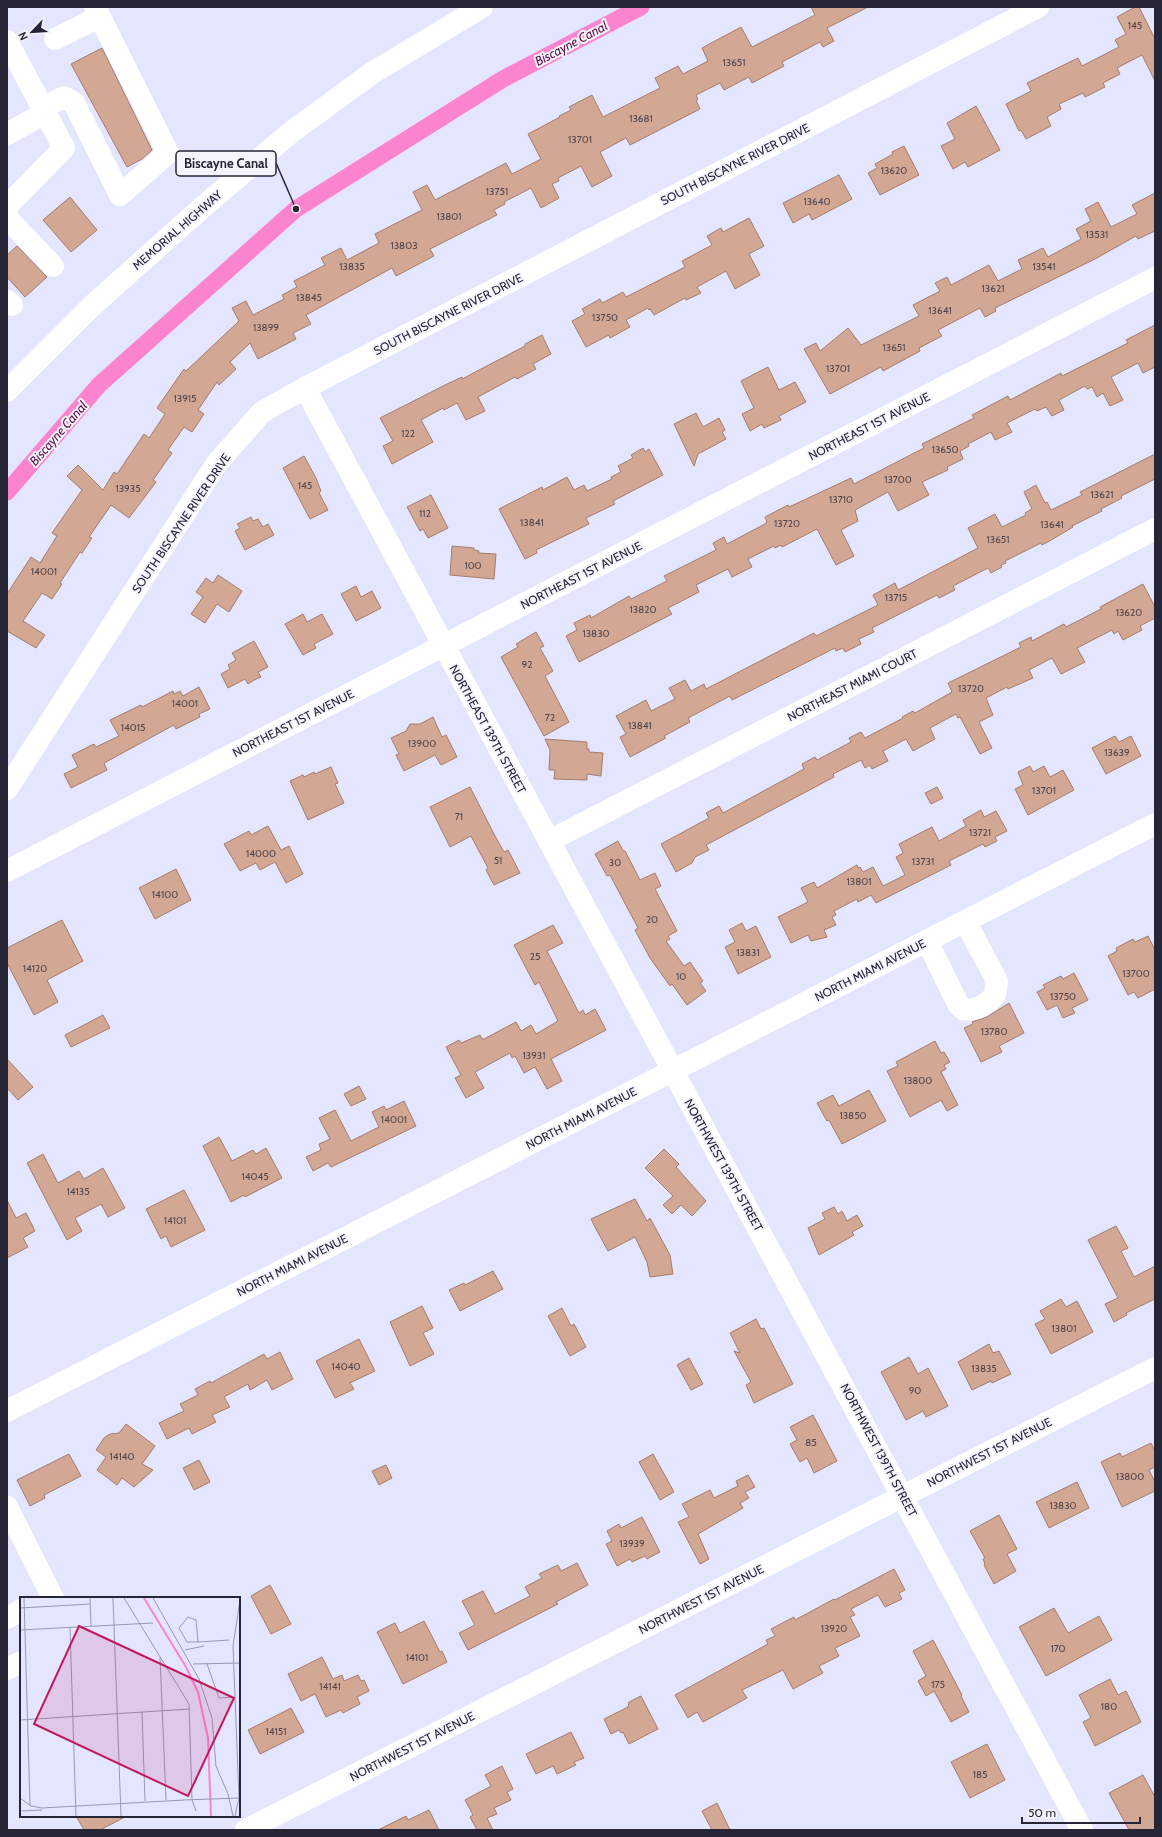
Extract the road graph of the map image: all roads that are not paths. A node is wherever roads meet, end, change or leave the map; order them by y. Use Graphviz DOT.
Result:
graph roads {
  1 [pos="482,7"];
  2 [pos="1038,7"];
  3 [pos="97,12"];
  4 [pos="56,39"];
  5 [pos="7,41"];
  6 [pos="14,69"];
  7 [pos="44,110"];
  8 [pos="7,134"];
  9 [pos="7,206"];
  10 [pos="7,218"];
  11 [pos="53,266"];
  12 [pos="1155,278"];
  13 [pos="305,388"];
  14 [pos="7,391"];
  15 [pos="1155,529"];
  16 [pos="443,646"];
  17 [pos="7,789"];
  18 [pos="1155,824"];
  19 [pos="549,841"];
  20 [pos="7,871"];
  21 [pos="966,921"];
  22 [pos="927,940"];
  23 [pos="673,1071"];
  24 [pos="1155,1368"];
  25 [pos="7,1411"];
  26 [pos="904,1496"];
  27 [pos="7,1507"];
  28 [pos="49,1596"];
  29 [pos="20,1611"];
  30 [pos="7,1618"];
  31 [pos="20,1662"];
  32 [pos="7,1669"];
  33 [pos="246,1830"];
  34 [pos="1082,1830"];
  1 -- 14 [label="street, MEMORIAL HIGHWAY"];
  2 -- 13 [label="street, SOUTH BISCAYNE RIVER DRIVE"];
  3 -- 4 [label="street"];
  3 -- 7 [label="street"];
  5 -- 6 [label="street"];
  6 -- 7 [label="street"];
  7 -- 8 [label="street"];
  7 -- 9 [label="street"];
  10 -- 11 [label="street"];
  12 -- 16 [label="street, NORTHEAST 1ST AVENUE"];
  13 -- 16 [label="street, NORTHEAST 139TH STREET"];
  13 -- 17 [label="street, SOUTH BISCAYNE RIVER DRIVE"];
  15 -- 19 [label="street, NORTHEAST MIAMI COURT"];
  16 -- 19 [label="street, NORTHEAST 139TH STREET"];
  16 -- 20 [label="street, NORTHEAST 1ST AVENUE"];
  18 -- 21 [label="street, NORTH MIAMI AVENUE"];
  19 -- 23 [label="street, NORTHEAST 139TH STREET"];
  21 -- 22 [label="street, NORTH MIAMI AVENUE"];
  21 -- 22 [label="street"];
  22 -- 23 [label="street, NORTH MIAMI AVENUE"];
  23 -- 25 [label="street, NORTH MIAMI AVENUE"];
  23 -- 26 [label="street, NORTHWEST 139TH STREET"];
  24 -- 26 [label="street, NORTHWEST 1ST AVENUE"];
  26 -- 33 [label="street, NORTHWEST 1ST AVENUE"];
  26 -- 34 [label="street, NORTHWEST 139TH STREET"];
  27 -- 28 [label="street"];
  29 -- 30 [label="street"];
  31 -- 32 [label="street"];
}
